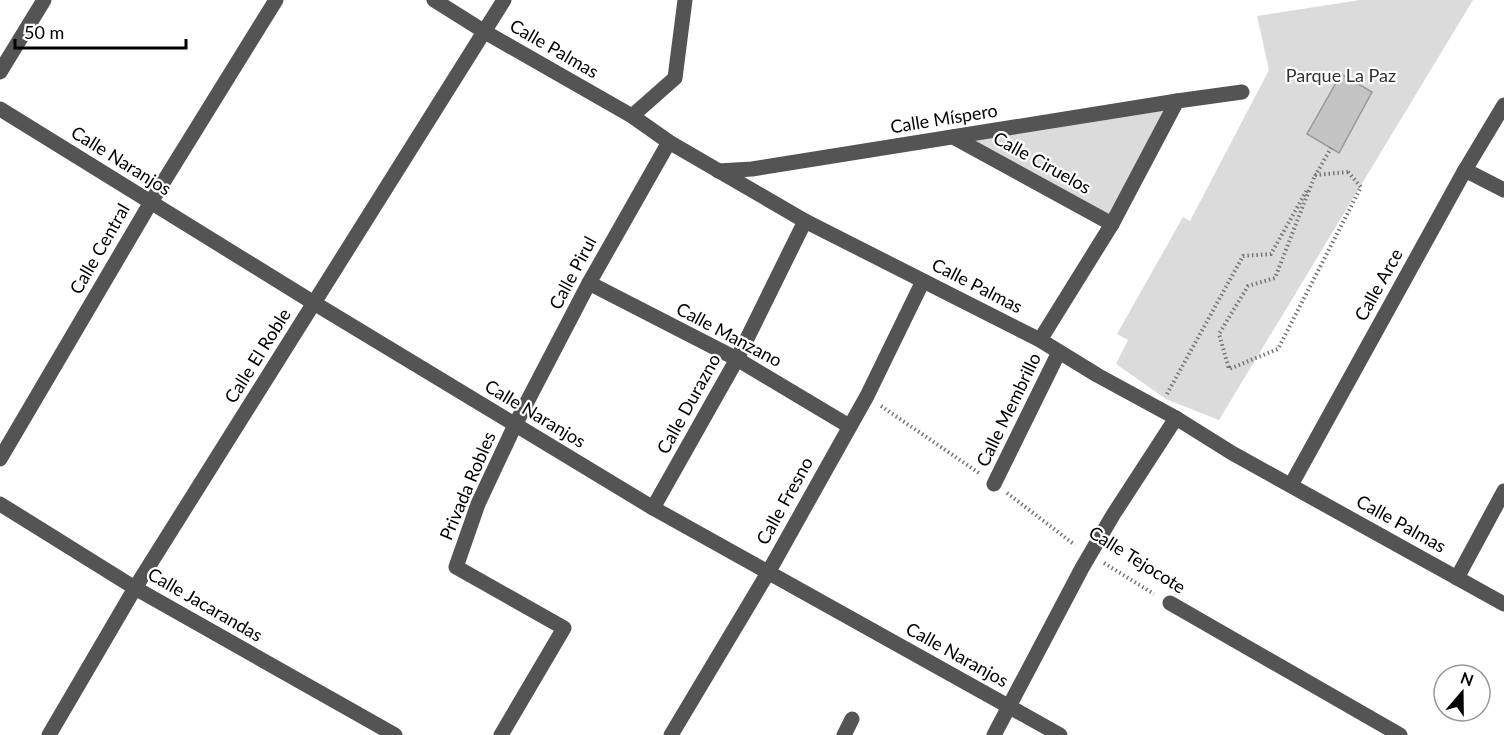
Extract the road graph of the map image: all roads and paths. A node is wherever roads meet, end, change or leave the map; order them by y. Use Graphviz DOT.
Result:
graph roads {
  1 [pos="44,0"];
  2 [pos="276,0"];
  3 [pos="434,0"];
  4 [pos="504,0"];
  5 [pos="685,0"];
  6 [pos="485,32"];
  7 [pos="0,72"];
  8 [pos="1242,92"];
  9 [pos="1177,100"];
  10 [pos="1504,105"];
  11 [pos="0,109"];
  12 [pos="632,116"];
  13 [pos="953,137"];
  14 [pos="669,142"];
  15 [pos="1331,148"];
  16 [pos="1465,170"];
  17 [pos="717,171"];
  18 [pos="1315,175"];
  19 [pos="1504,190"];
  20 [pos="151,202"];
  21 [pos="805,221"];
  22 [pos="1112,224"];
  23 [pos="923,281"];
  24 [pos="589,283"];
  25 [pos="314,303"];
  26 [pos="1040,340"];
  27 [pos="1059,352"];
  28 [pos="737,359"];
  29 [pos="867,396"];
  30 [pos="1159,408"];
  31 [pos="1176,418"];
  32 [pos="515,425"];
  33 [pos="849,426"];
  34 [pos="0,459"];
  35 [pos="994,484"];
  36 [pos="1291,485"];
  37 [pos="1504,491"];
  38 [pos="0,504"];
  39 [pos="653,508"];
  40 [pos="1090,555"];
  41 [pos="769,571"];
  42 [pos="1457,578"];
  43 [pos="135,588"];
  44 [pos="1170,603"];
  45 [pos="1504,604"];
  46 [pos="1009,706"];
  47 [pos="852,719"];
  48 [pos="49,735"];
  49 [pos="395,735"];
  50 [pos="501,735"];
  51 [pos="671,735"];
  52 [pos="844,735"];
  53 [pos="994,735"];
  54 [pos="1060,735"];
  55 [pos="1400,735"];
  1 -- 7 [label="street"];
  2 -- 20 [label="street, Calle Central"];
  3 -- 6 [label="street, Calle Palmas"];
  4 -- 6 [label="street, Calle El Roble"];
  5 -- 12 [label="street"];
  6 -- 12 [label="street, Calle Palmas"];
  6 -- 25 [label="street, Calle El Roble"];
  8 -- 9 [label="street, Calle Míspero"];
  9 -- 13 [label="street, Calle Míspero"];
  9 -- 22 [label="street"];
  10 -- 16 [label="street, Calle Arce"];
  11 -- 20 [label="street, Calle Naranjos"];
  12 -- 14 [label="street, Calle Palmas"];
  13 -- 17 [label="street, Calle Míspero"];
  13 -- 22 [label="street, Calle Ciruelos"];
  14 -- 17 [label="street, Calle Palmas"];
  14 -- 24 [label="street, Calle Pirul"];
  15 -- 18 [label="path"];
  16 -- 19 [label="street"];
  16 -- 36 [label="street, Calle Arce"];
  17 -- 21 [label="street, Calle Palmas"];
  18 -- 18 [label="path"];
  18 -- 30 [label="path"];
  20 -- 25 [label="street, Calle Naranjos"];
  20 -- 34 [label="street, Calle Central"];
  21 -- 23 [label="street, Calle Palmas"];
  21 -- 28 [label="street, Calle Durazno"];
  22 -- 26 [label="street"];
  23 -- 26 [label="street, Calle Palmas"];
  23 -- 29 [label="street, Calle Fresno"];
  24 -- 28 [label="street, Calle Manzano"];
  24 -- 32 [label="street, Calle Pirul"];
  25 -- 32 [label="street, Calle Naranjos"];
  25 -- 43 [label="street, Calle El Roble"];
  26 -- 27 [label="street, Calle Palmas"];
  27 -- 30 [label="street, Calle Palmas"];
  27 -- 35 [label="street, Calle Membrillo"];
  28 -- 33 [label="street, Calle Manzano"];
  28 -- 39 [label="street, Calle Durazno"];
  29 -- 33 [label="street, Calle Fresno"];
  29 -- 35 [label="path, Calle Tejocote"];
  30 -- 31 [label="street, Calle Palmas"];
  31 -- 36 [label="street, Calle Palmas"];
  31 -- 40 [label="street"];
  32 -- 39 [label="street, Calle Naranjos"];
  32 -- 50 [label="street, Privada Robles"];
  33 -- 41 [label="street, Calle Fresno"];
  35 -- 40 [label="path, Calle Tejocote"];
  36 -- 42 [label="street, Calle Palmas"];
  37 -- 42 [label="street"];
  38 -- 43 [label="street, Calle Jacarandas"];
  39 -- 41 [label="street, Calle Naranjos"];
  40 -- 44 [label="path, Calle Tejocote"];
  40 -- 46 [label="street"];
  41 -- 46 [label="street, Calle Naranjos"];
  41 -- 51 [label="street, Calle Fresno"];
  42 -- 45 [label="street, Calle Palmas"];
  43 -- 48 [label="street, Calle El Roble"];
  43 -- 49 [label="street, Calle Jacarandas"];
  44 -- 55 [label="street, Calle Tejocote"];
  46 -- 53 [label="street"];
  46 -- 54 [label="street, Calle Naranjos"];
  47 -- 52 [label="street"];
}
